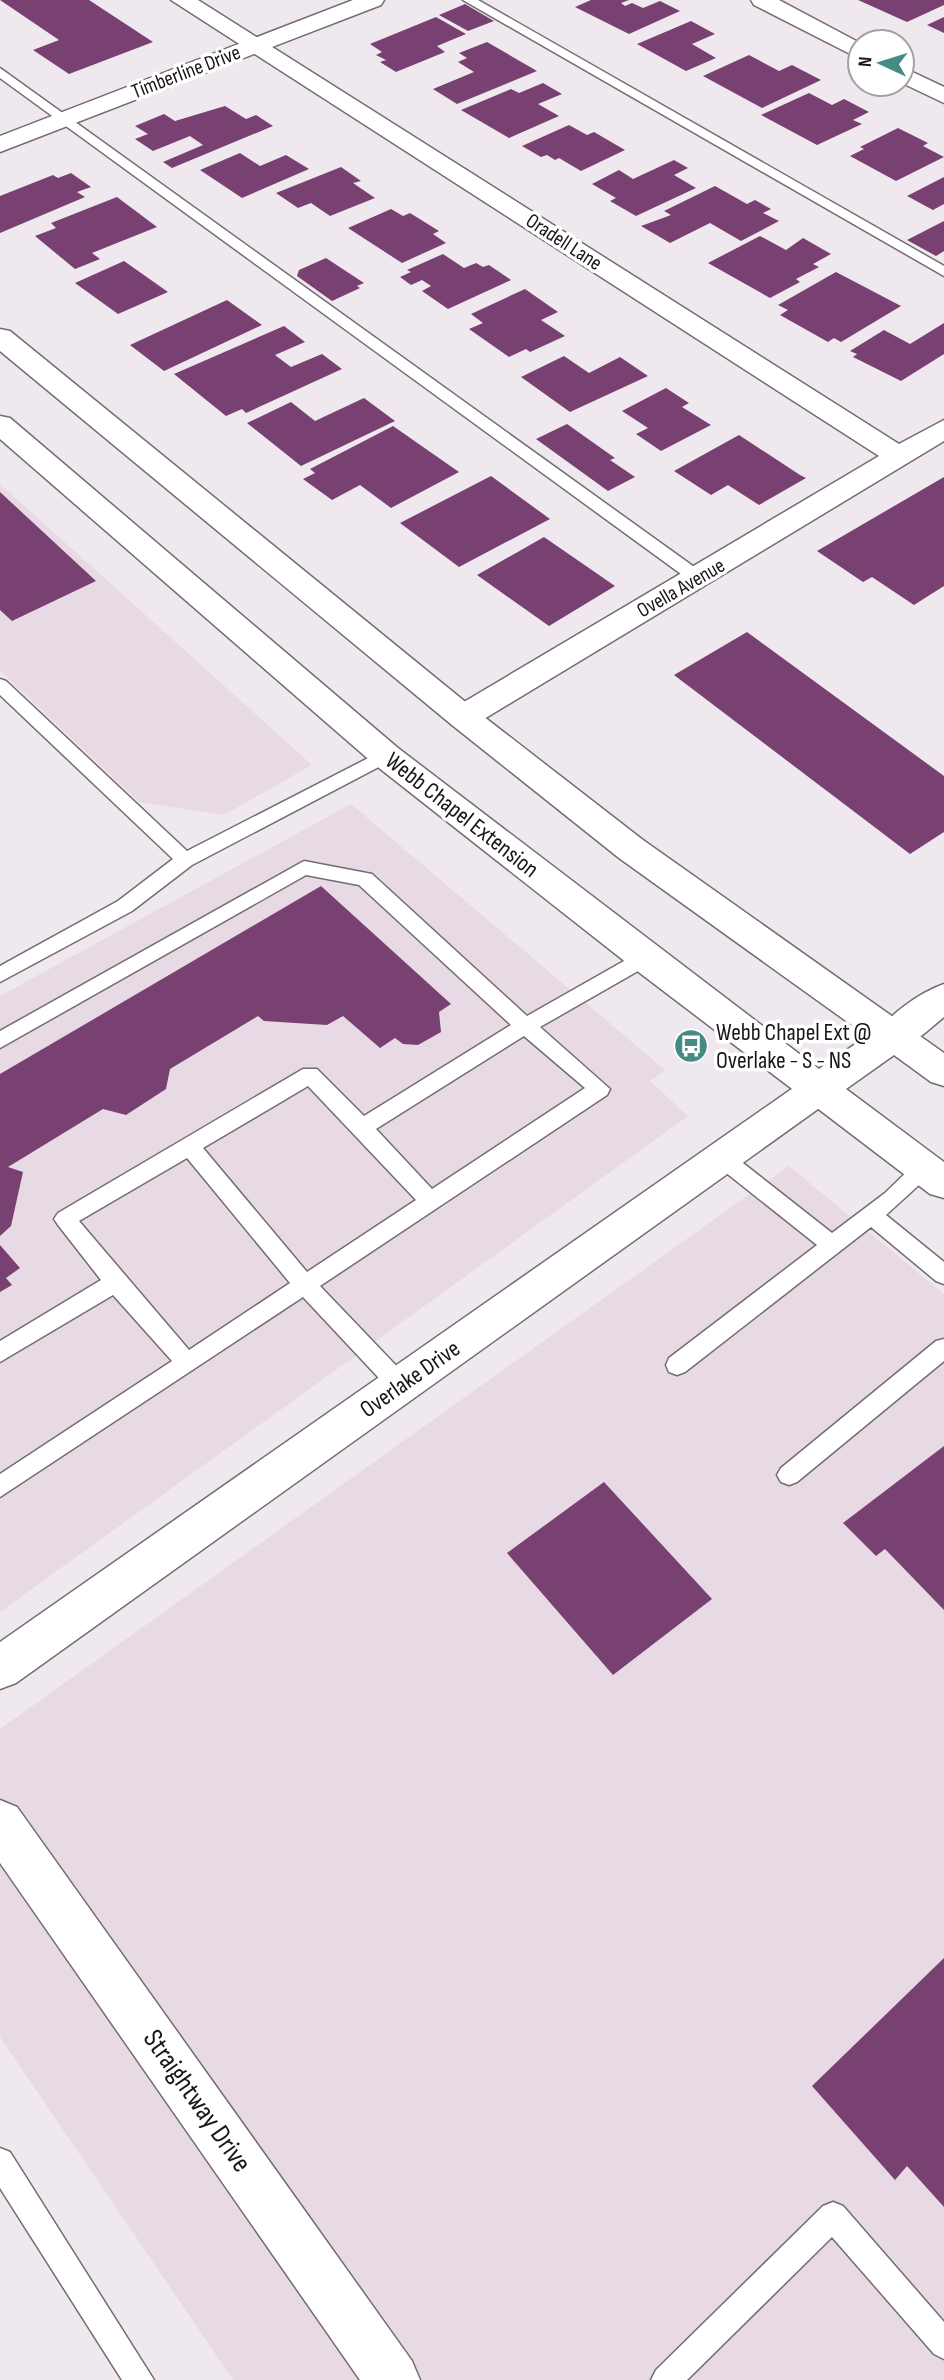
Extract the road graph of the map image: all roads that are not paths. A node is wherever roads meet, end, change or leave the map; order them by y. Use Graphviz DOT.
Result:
graph roads {
  1 [pos="182,0"];
  2 [pos="373,0"];
  3 [pos="469,0"];
  4 [pos="762,0"];
  5 [pos="846,44"];
  6 [pos="256,45"];
  7 [pos="0,72"];
  8 [pos="916,81"];
  9 [pos="944,96"];
  10 [pos="64,120"];
  11 [pos="0,145"];
  12 [pos="944,272"];
  13 [pos="0,337"];
  14 [pos="0,424"];
  15 [pos="944,429"];
  16 [pos="900,457"];
  17 [pos="698,578"];
  18 [pos="0,685"];
  19 [pos="463,717"];
  20 [pos="386,756"];
  21 [pos="185,860"];
  22 [pos="645,958"];
  23 [pos="0,975"];
  24 [pos="944,998"];
  25 [pos="524,1026"];
  26 [pos="894,1036"];
  27 [pos="0,1040"];
  28 [pos="944,1072"];
  29 [pos="819,1089"];
  30 [pos="362,1127"];
  31 [pos="189,1146"];
  32 [pos="722,1158"];
  33 [pos="934,1175"];
  34 [pos="432,1203"];
  35 [pos="871,1215"];
  36 [pos="832,1245"];
  37 [pos="944,1275"];
  38 [pos="116,1282"];
  39 [pos="306,1286"];
  40 [pos="944,1348"];
  41 [pos="0,1353"];
  42 [pos="188,1364"];
  43 [pos="677,1365"];
  44 [pos="400,1385"];
  45 [pos="789,1475"];
  46 [pos="0,1487"];
  47 [pos="0,1668"];
  48 [pos="0,1823"];
  49 [pos="0,2162"];
  50 [pos="944,2344"];
  51 [pos="139,2380"];
  52 [pos="393,2380"];
  53 [pos="666,2380"];
  1 -- 6 [label="street, Oradell Lane"];
  2 -- 6 [label="street, Timberline Drive"];
  3 -- 12 [label="lane"];
  4 -- 5 [label="street"];
  6 -- 10 [label="street, Timberline Drive"];
  6 -- 16 [label="street, Oradell Lane"];
  7 -- 10 [label="lane"];
  8 -- 9 [label="street"];
  10 -- 11 [label="street, Timberline Drive"];
  10 -- 17 [label="lane"];
  13 -- 19 [label="street"];
  14 -- 20 [label="street, Webb Chapel Extension"];
  15 -- 16 [label="street"];
  16 -- 17 [label="street, Ovella Avenue"];
  17 -- 19 [label="street, Ovella Avenue"];
  18 -- 21 [label="lane"];
  19 -- 26 [label="street"];
  20 -- 21 [label="lane"];
  20 -- 22 [label="street, Webb Chapel Extension"];
  21 -- 23 [label="lane"];
  22 -- 25 [label="lane"];
  22 -- 29 [label="street, Webb Chapel Extension"];
  24 -- 26 [label="street"];
  25 -- 27 [label="lane"];
  25 -- 30 [label="lane"];
  25 -- 34 [label="lane"];
  26 -- 28 [label="street"];
  26 -- 29 [label="street, Overlake Drive"];
  29 -- 32 [label="street, Overlake Drive"];
  29 -- 33 [label="street, Webb Chapel Extension"];
  30 -- 31 [label="lane"];
  30 -- 34 [label="lane"];
  31 -- 38 [label="lane"];
  31 -- 39 [label="lane"];
  32 -- 36 [label="lane"];
  32 -- 44 [label="street, Overlake Drive"];
  33 -- 35 [label="lane"];
  34 -- 39 [label="lane"];
  35 -- 36 [label="lane"];
  35 -- 37 [label="lane"];
  36 -- 43 [label="lane"];
  38 -- 41 [label="lane"];
  38 -- 42 [label="lane"];
  39 -- 42 [label="lane"];
  39 -- 44 [label="lane"];
  40 -- 45 [label="lane"];
  42 -- 46 [label="lane"];
  44 -- 47 [label="street, Overlake Drive"];
  48 -- 52 [label="street, Straightway Drive"];
  49 -- 51 [label="lane"];
  50 -- 53 [label="lane"];
}
